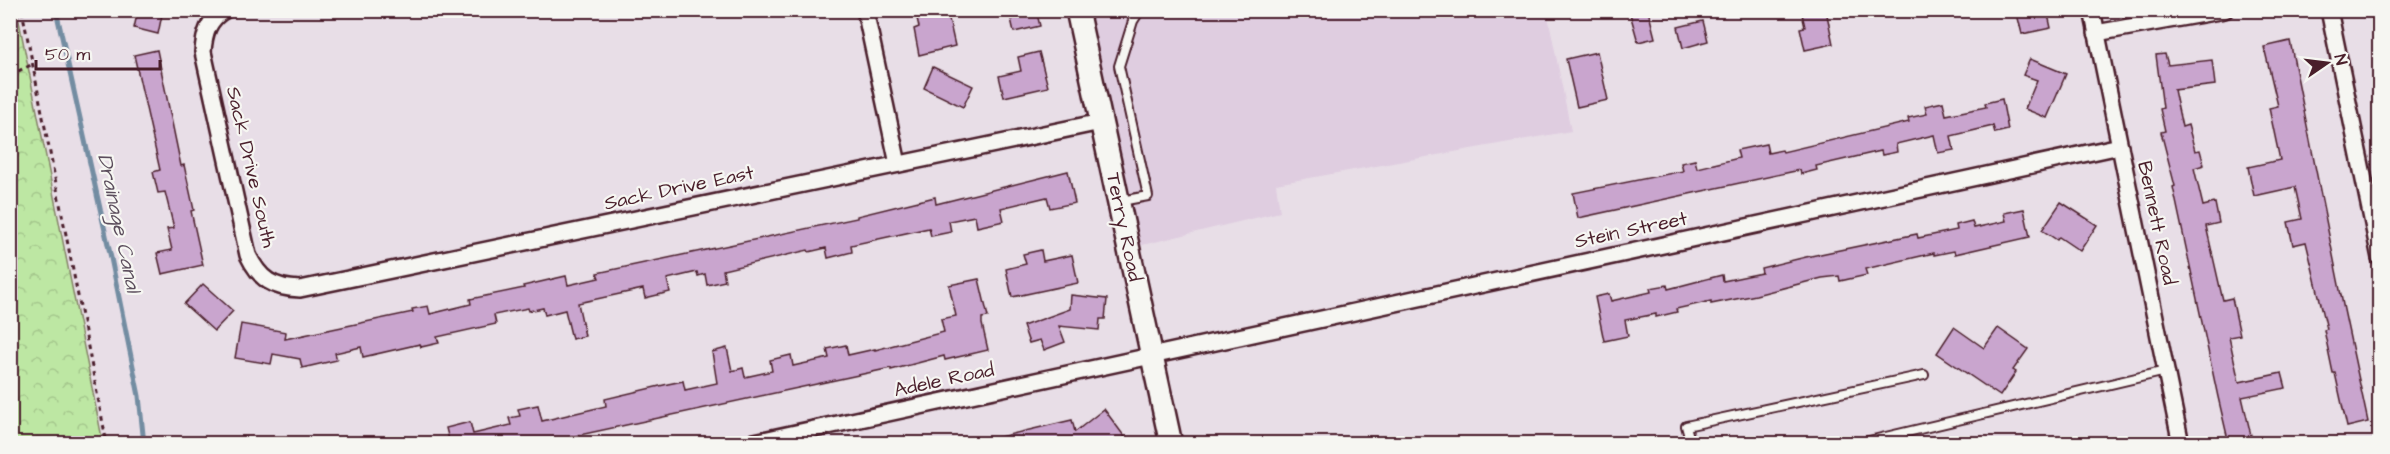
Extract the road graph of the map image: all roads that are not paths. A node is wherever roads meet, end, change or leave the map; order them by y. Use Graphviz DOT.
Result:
graph roads {
  1 [pos="225,10"];
  2 [pos="865,10"];
  3 [pos="1077,10"];
  4 [pos="1140,10"];
  5 [pos="2091,10"];
  6 [pos="2224,10"];
  7 [pos="2329,10"];
  8 [pos="2096,33"];
  9 [pos="1101,122"];
  10 [pos="2120,146"];
  11 [pos="898,164"];
  12 [pos="1119,202"];
  13 [pos="2379,258"];
  14 [pos="267,281"];
  15 [pos="1152,357"];
  16 [pos="2166,371"];
  17 [pos="1924,375"];
  18 [pos="1883,440"];
  19 [pos="745,444"];
  20 [pos="1171,444"];
  21 [pos="1691,444"];
  22 [pos="1856,444"];
  23 [pos="2181,444"];
  1 -- 14 [label="street, Sack Drive South"];
  2 -- 11 [label="street"];
  3 -- 9 [label="street, Terry Road"];
  4 -- 12 [label="lane"];
  5 -- 8 [label="street, Bennett Road"];
  6 -- 8 [label="street"];
  7 -- 13 [label="street"];
  8 -- 10 [label="street, Bennett Road"];
  9 -- 11 [label="street, Sack Drive East"];
  9 -- 12 [label="street, Terry Road"];
  10 -- 15 [label="street, Stein Street"];
  10 -- 16 [label="street, Bennett Road"];
  11 -- 14 [label="street, Sack Drive East"];
  12 -- 15 [label="street, Terry Road"];
  15 -- 19 [label="street, Adele Road"];
  15 -- 20 [label="street, Terry Road"];
  16 -- 18 [label="lane"];
  16 -- 23 [label="street, Bennett Road"];
  17 -- 21 [label="lane"];
  18 -- 22 [label="lane"];
}
